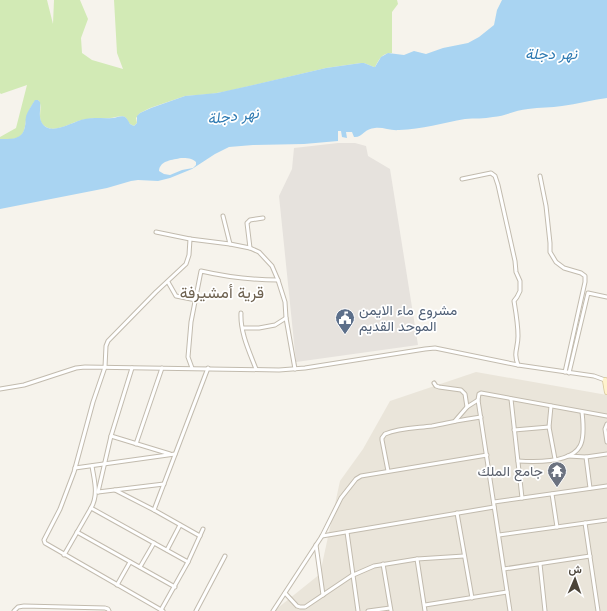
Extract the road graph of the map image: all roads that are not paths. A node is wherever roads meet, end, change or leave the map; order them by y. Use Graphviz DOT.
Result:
graph roads {
  1 [pos="540,176"];
  2 [pos="462,180"];
  3 [pos="223,216"];
  4 [pos="263,218"];
  5 [pos="156,232"];
  6 [pos="190,240"];
  7 [pos="230,244"];
  8 [pos="250,248"];
  9 [pos="278,280"];
  10 [pos="168,282"];
  11 [pos="607,297"];
  12 [pos="196,300"];
  13 [pos="241,312"];
  14 [pos="286,318"];
  15 [pos="243,328"];
  16 [pos="518,365"];
  17 [pos="105,367"];
  18 [pos="132,368"];
  19 [pos="162,368"];
  20 [pos="192,368"];
  21 [pos="208,368"];
  22 [pos="256,369"];
  23 [pos="295,369"];
  24 [pos="565,372"];
  25 [pos="569,373"];
  26 [pos="606,380"];
  27 [pos="434,383"];
  28 [pos="0,389"];
  29 [pos="607,392"];
  30 [pos="511,398"];
  31 [pos="478,400"];
  32 [pos="551,406"];
  33 [pos="467,407"];
  34 [pos="582,412"];
  35 [pos="607,416"];
  36 [pos="481,417"];
  37 [pos="454,421"];
  38 [pos="607,424"];
  39 [pos="549,427"];
  40 [pos="514,430"];
  41 [pos="111,436"];
  42 [pos="607,442"];
  43 [pos="136,444"];
  44 [pos="607,454"];
  45 [pos="174,455"];
  46 [pos="487,455"];
  47 [pos="567,456"];
  48 [pos="586,457"];
  49 [pos="555,459"];
  50 [pos="518,461"];
  51 [pos="104,464"];
  52 [pos="92,466"];
  53 [pos="75,468"];
  54 [pos="388,471"];
  55 [pos="164,484"];
  56 [pos="607,486"];
  57 [pos="590,488"];
  58 [pos="115,490"];
  59 [pos="97,492"];
  60 [pos="552,494"];
  61 [pos="522,498"];
  62 [pos="494,502"];
  63 [pos="494,507"];
  64 [pos="91,508"];
  65 [pos="154,510"];
  66 [pos="456,513"];
  67 [pos="607,520"];
  68 [pos="585,523"];
  69 [pos="180,524"];
  70 [pos="557,527"];
  71 [pos="203,529"];
  72 [pos="78,532"];
  73 [pos="347,532"];
  74 [pos="499,535"];
  75 [pos="200,536"];
  76 [pos="322,536"];
  77 [pos="154,543"];
  78 [pos="316,545"];
  79 [pos="167,550"];
  80 [pos="64,555"];
  81 [pos="225,556"];
  82 [pos="464,556"];
  83 [pos="590,556"];
  84 [pos="418,559"];
  85 [pos="130,562"];
  86 [pos="188,562"];
  87 [pos="383,564"];
  88 [pos="540,564"];
  89 [pos="140,567"];
  90 [pos="504,569"];
  91 [pos="353,574"];
  92 [pos="117,585"];
  93 [pos="175,587"];
  94 [pos="507,592"];
  95 [pos="285,593"];
  96 [pos="324,595"];
  97 [pos="472,598"];
  98 [pos="424,605"];
  99 [pos="77,609"];
  100 [pos="391,610"];
  101 [pos="14,611"];
  102 [pos="109,611"];
  103 [pos="162,611"];
  104 [pos="196,611"];
  105 [pos="273,611"];
  106 [pos="358,611"];
  107 [pos="368,611"];
  108 [pos="425,611"];
  109 [pos="510,611"];
  110 [pos="545,611"];
  111 [pos="598,611"];
  1 -- 24 [label="street"];
  2 -- 16 [label="street"];
  3 -- 7 [label="street"];
  4 -- 8 [label="street"];
  5 -- 6 [label="street"];
  6 -- 7 [label="street"];
  6 -- 10 [label="street"];
  7 -- 8 [label="street"];
  8 -- 9 [label="street"];
  9 -- 12 [label="street"];
  9 -- 14 [label="street"];
  10 -- 12 [label="street"];
  10 -- 17 [label="street"];
  11 -- 25 [label="street"];
  12 -- 20 [label="street"];
  13 -- 15 [label="street"];
  14 -- 15 [label="street"];
  14 -- 23 [label="street"];
  15 -- 22 [label="street"];
  16 -- 23 [label="street"];
  16 -- 24 [label="street"];
  17 -- 18 [label="street"];
  17 -- 28 [label="street"];
  17 -- 53 [label="street"];
  18 -- 19 [label="street"];
  18 -- 41 [label="street"];
  19 -- 20 [label="street"];
  19 -- 43 [label="street"];
  20 -- 21 [label="street"];
  21 -- 22 [label="street"];
  21 -- 45 [label="street"];
  22 -- 23 [label="street"];
  24 -- 25 [label="street"];
  25 -- 26 [label="street"];
  26 -- 29 [label="main road"];
  27 -- 33 [label="street"];
  30 -- 31 [label="street"];
  30 -- 32 [label="street"];
  30 -- 40 [label="street"];
  31 -- 33 [label="street"];
  31 -- 36 [label="street"];
  32 -- 34 [label="street"];
  32 -- 39 [label="street"];
  33 -- 37 [label="street"];
  34 -- 35 [label="street"];
  34 -- 47 [label="street"];
  36 -- 37 [label="street"];
  36 -- 46 [label="street"];
  37 -- 54 [label="street"];
  38 -- 42 [label="street"];
  39 -- 40 [label="street"];
  39 -- 49 [label="street"];
  40 -- 50 [label="street"];
  41 -- 43 [label="street"];
  41 -- 51 [label="street"];
  43 -- 45 [label="street"];
  44 -- 48 [label="street"];
  45 -- 51 [label="street"];
  45 -- 55 [label="street"];
  46 -- 54 [label="street"];
  46 -- 62 [label="street"];
  47 -- 48 [label="street"];
  47 -- 49 [label="street"];
  48 -- 57 [label="street"];
  49 -- 50 [label="street"];
  50 -- 61 [label="street"];
  51 -- 52 [label="street"];
  51 -- 59 [label="street"];
  52 -- 53 [label="street"];
  52 -- 59 [label="street"];
  53 -- 80 [label="street"];
  54 -- 76 [label="street"];
  55 -- 58 [label="street"];
  55 -- 65 [label="street"];
  56 -- 57 [label="street"];
  57 -- 60 [label="street"];
  58 -- 59 [label="street"];
  58 -- 65 [label="street"];
  59 -- 64 [label="street"];
  60 -- 61 [label="street"];
  60 -- 70 [label="street"];
  61 -- 62 [label="street"];
  62 -- 63 [label="street"];
  63 -- 66 [label="street"];
  63 -- 74 [label="street"];
  64 -- 72 [label="street"];
  64 -- 77 [label="street"];
  65 -- 69 [label="street"];
  66 -- 73 [label="street"];
  66 -- 82 [label="street"];
  67 -- 68 [label="street"];
  68 -- 70 [label="street"];
  68 -- 83 [label="street"];
  69 -- 75 [label="street"];
  69 -- 79 [label="street"];
  70 -- 74 [label="street"];
  71 -- 75 [label="street"];
  72 -- 80 [label="street"];
  72 -- 85 [label="street"];
  73 -- 76 [label="street"];
  73 -- 91 [label="street"];
  74 -- 90 [label="street"];
  75 -- 86 [label="street"];
  76 -- 78 [label="street"];
  77 -- 79 [label="street"];
  77 -- 89 [label="street"];
  78 -- 95 [label="street"];
  78 -- 96 [label="street"];
  79 -- 86 [label="street"];
  80 -- 92 [label="street"];
  81 -- 104 [label="street"];
  82 -- 84 [label="street"];
  82 -- 97 [label="street"];
  83 -- 88 [label="street"];
  83 -- 111 [label="street"];
  84 -- 87 [label="street"];
  84 -- 98 [label="street"];
  85 -- 89 [label="street"];
  85 -- 92 [label="street"];
  86 -- 93 [label="street"];
  87 -- 91 [label="street"];
  87 -- 100 [label="street"];
  88 -- 90 [label="street"];
  88 -- 110 [label="street"];
  89 -- 93 [label="street"];
  90 -- 94 [label="street"];
  91 -- 96 [label="street"];
  91 -- 106 [label="street"];
  92 -- 103 [label="street"];
  93 -- 103 [label="street"];
  94 -- 97 [label="street"];
  94 -- 109 [label="street"];
  95 -- 96 [label="street"];
  95 -- 105 [label="street"];
  97 -- 98 [label="street"];
  98 -- 108 [label="street"];
  99 -- 101 [label="street"];
  99 -- 102 [label="street"];
  100 -- 107 [label="street"];
}
